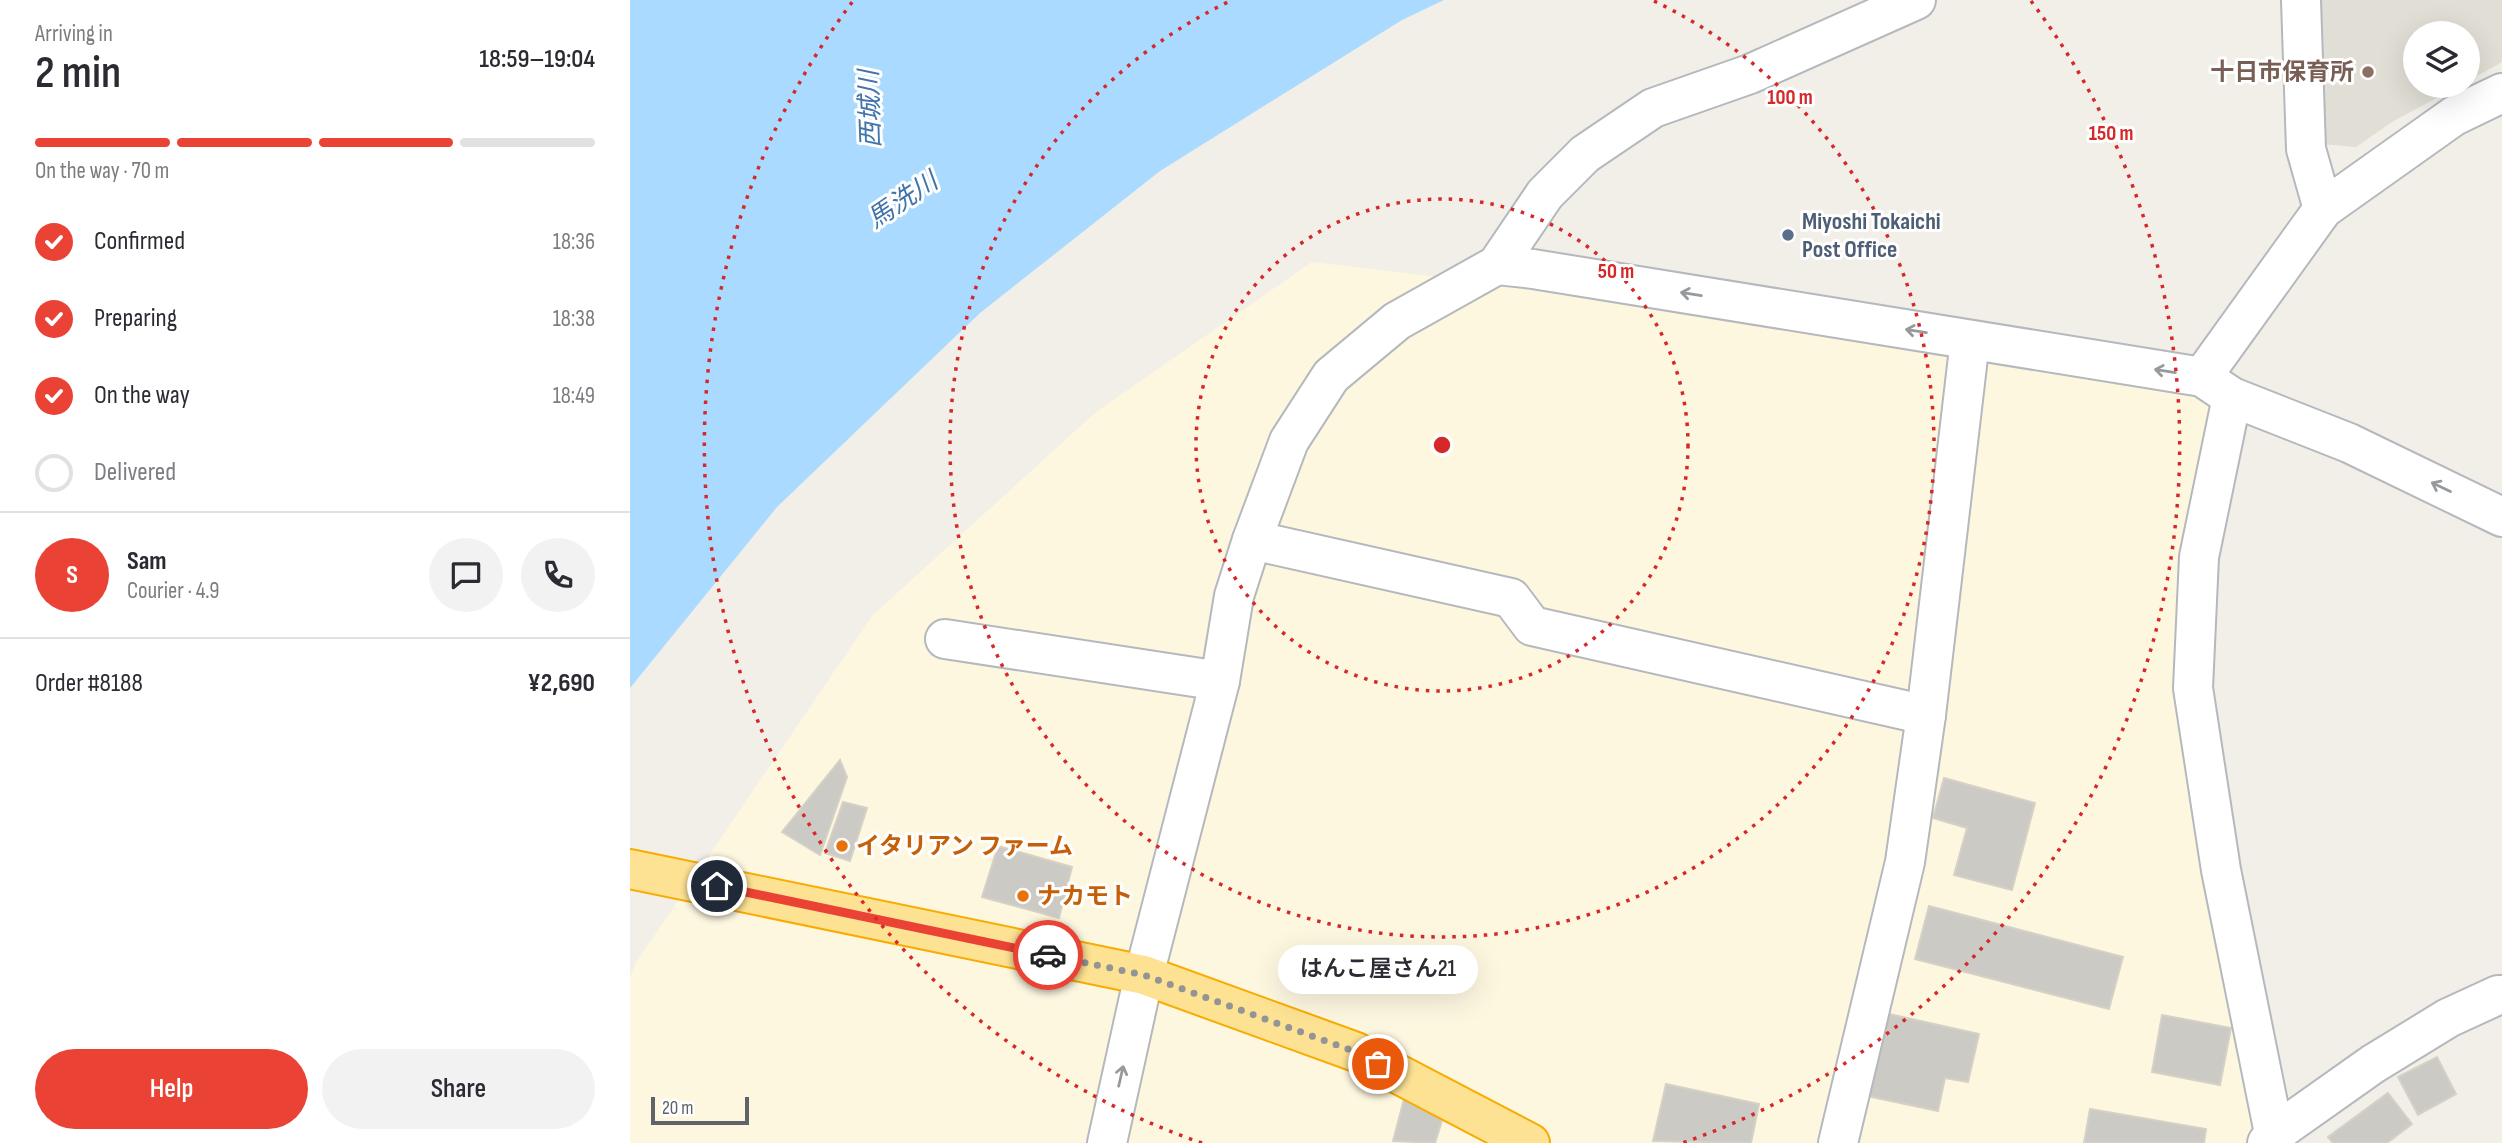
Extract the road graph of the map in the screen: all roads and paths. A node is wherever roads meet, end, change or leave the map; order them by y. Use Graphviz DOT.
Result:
graph roads {
  1 [pos="1916,0"];
  2 [pos="2301,0"];
  3 [pos="2502,93"];
  4 [pos="2323,209"];
  5 [pos="1497,265"];
  6 [pos="1970,340"];
  7 [pos="2217,387"];
  8 [pos="2502,517"];
  9 [pos="1252,540"];
  10 [pos="945,639"];
  11 [pos="1220,681"];
  12 [pos="1926,715"];
  13 [pos="630,869"];
  14 [pos="1144,975"];
  15 [pos="2501,988"];
  16 [pos="2272,1140"];
  17 [pos="1107,1143"];
  18 [pos="1530,1143"];
  19 [pos="1838,1143"];
  1 -- 5 [label="street"];
  2 -- 4 [label="street"];
  3 -- 4 [label="street"];
  4 -- 7 [label="street"];
  6 -- 5 [label="street, one-way"];
  5 -- 9 [label="street"];
  7 -- 6 [label="street, one-way"];
  6 -- 12 [label="street"];
  8 -- 7 [label="street, one-way"];
  7 -- 16 [label="street"];
  9 -- 11 [label="street"];
  9 -- 12 [label="street"];
  10 -- 11 [label="street"];
  11 -- 14 [label="street"];
  12 -- 19 [label="street"];
  13 -- 14 [label="highway"];
  17 -- 14 [label="street, one-way"];
  14 -- 18 [label="highway"];
  15 -- 16 [label="street"];
}
